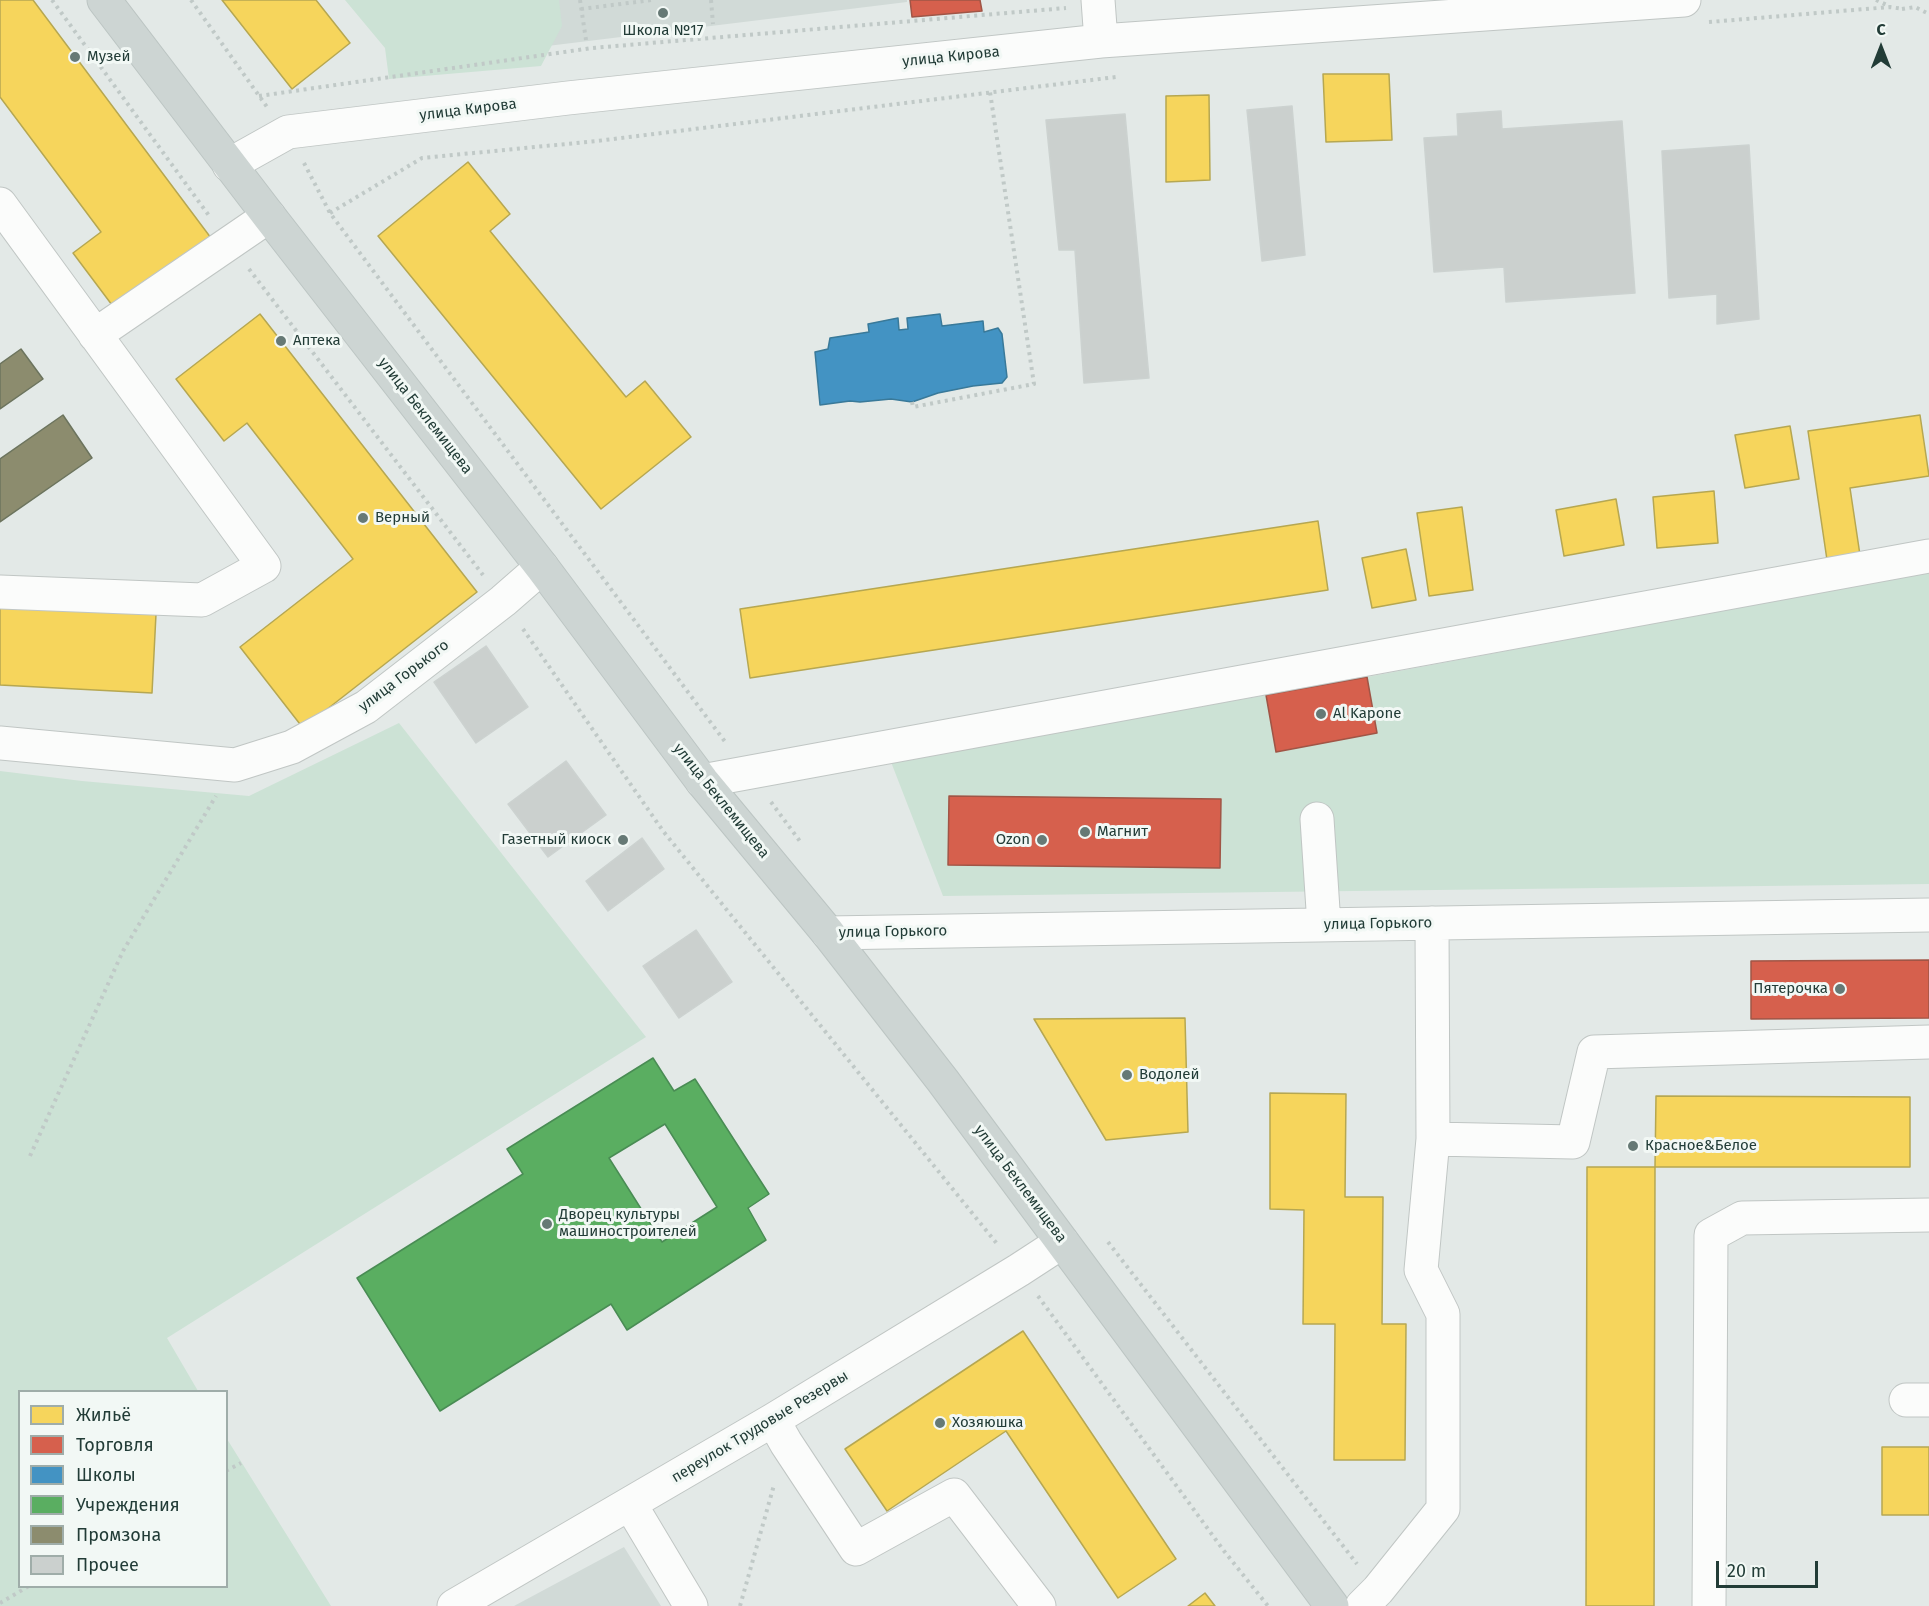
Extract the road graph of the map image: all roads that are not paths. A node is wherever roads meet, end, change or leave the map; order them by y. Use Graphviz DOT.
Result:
graph roads {
  1 [pos="104,0"];
  2 [pos="1098,0"];
  3 [pos="1692,11"];
  4 [pos="1101,41"];
  5 [pos="230,165"];
  6 [pos="0,204"];
  7 [pos="269,216"];
  8 [pos="95,335"];
  9 [pos="1929,555"];
  10 [pos="543,567"];
  11 [pos="0,592"];
  12 [pos="0,743"];
  13 [pos="702,781"];
  14 [pos="1317,819"];
  15 [pos="1929,915"];
  16 [pos="1431,923"];
  17 [pos="1324,925"];
  18 [pos="828,933"];
  19 [pos="1929,1042"];
  20 [pos="1433,1139"];
  21 [pos="1929,1215"];
  22 [pos="1062,1242"];
  23 [pos="779,1431"];
  24 [pos="630,1504"];
  25 [pos="1370,1598"];
  26 [pos="454,1606"];
  27 [pos="691,1606"];
  28 [pos="1039,1606"];
  29 [pos="1332,1606"];
  30 [pos="1709,1606"];
  1 -- 5 [label="main road, улица Беклемищева"];
  2 -- 4 [label="street"];
  3 -- 4 [label="street, улица Кирова"];
  4 -- 5 [label="street, улица Кирова"];
  5 -- 7 [label="main road, улица Беклемищева"];
  6 -- 8 [label="street"];
  7 -- 8 [label="street"];
  7 -- 10 [label="main road, улица Беклемищева"];
  8 -- 11 [label="street"];
  9 -- 13 [label="street"];
  10 -- 12 [label="street, улица Горького"];
  10 -- 13 [label="main road, улица Беклемищева"];
  13 -- 18 [label="main road, улица Беклемищева"];
  14 -- 17 [label="street"];
  15 -- 16 [label="street, улица Горького"];
  16 -- 17 [label="street, улица Горького"];
  16 -- 20 [label="street"];
  17 -- 18 [label="street, улица Горького"];
  18 -- 22 [label="main road, улица Беклемищева"];
  19 -- 20 [label="street"];
  20 -- 25 [label="street"];
  21 -- 30 [label="street"];
  22 -- 23 [label="street, переулок Трудовые Резервы"];
  22 -- 29 [label="main road, улица Беклемищева"];
  23 -- 24 [label="street, переулок Трудовые Резервы"];
  23 -- 28 [label="street"];
  24 -- 26 [label="street, переулок Трудовые Резервы"];
  24 -- 27 [label="street"];
}
